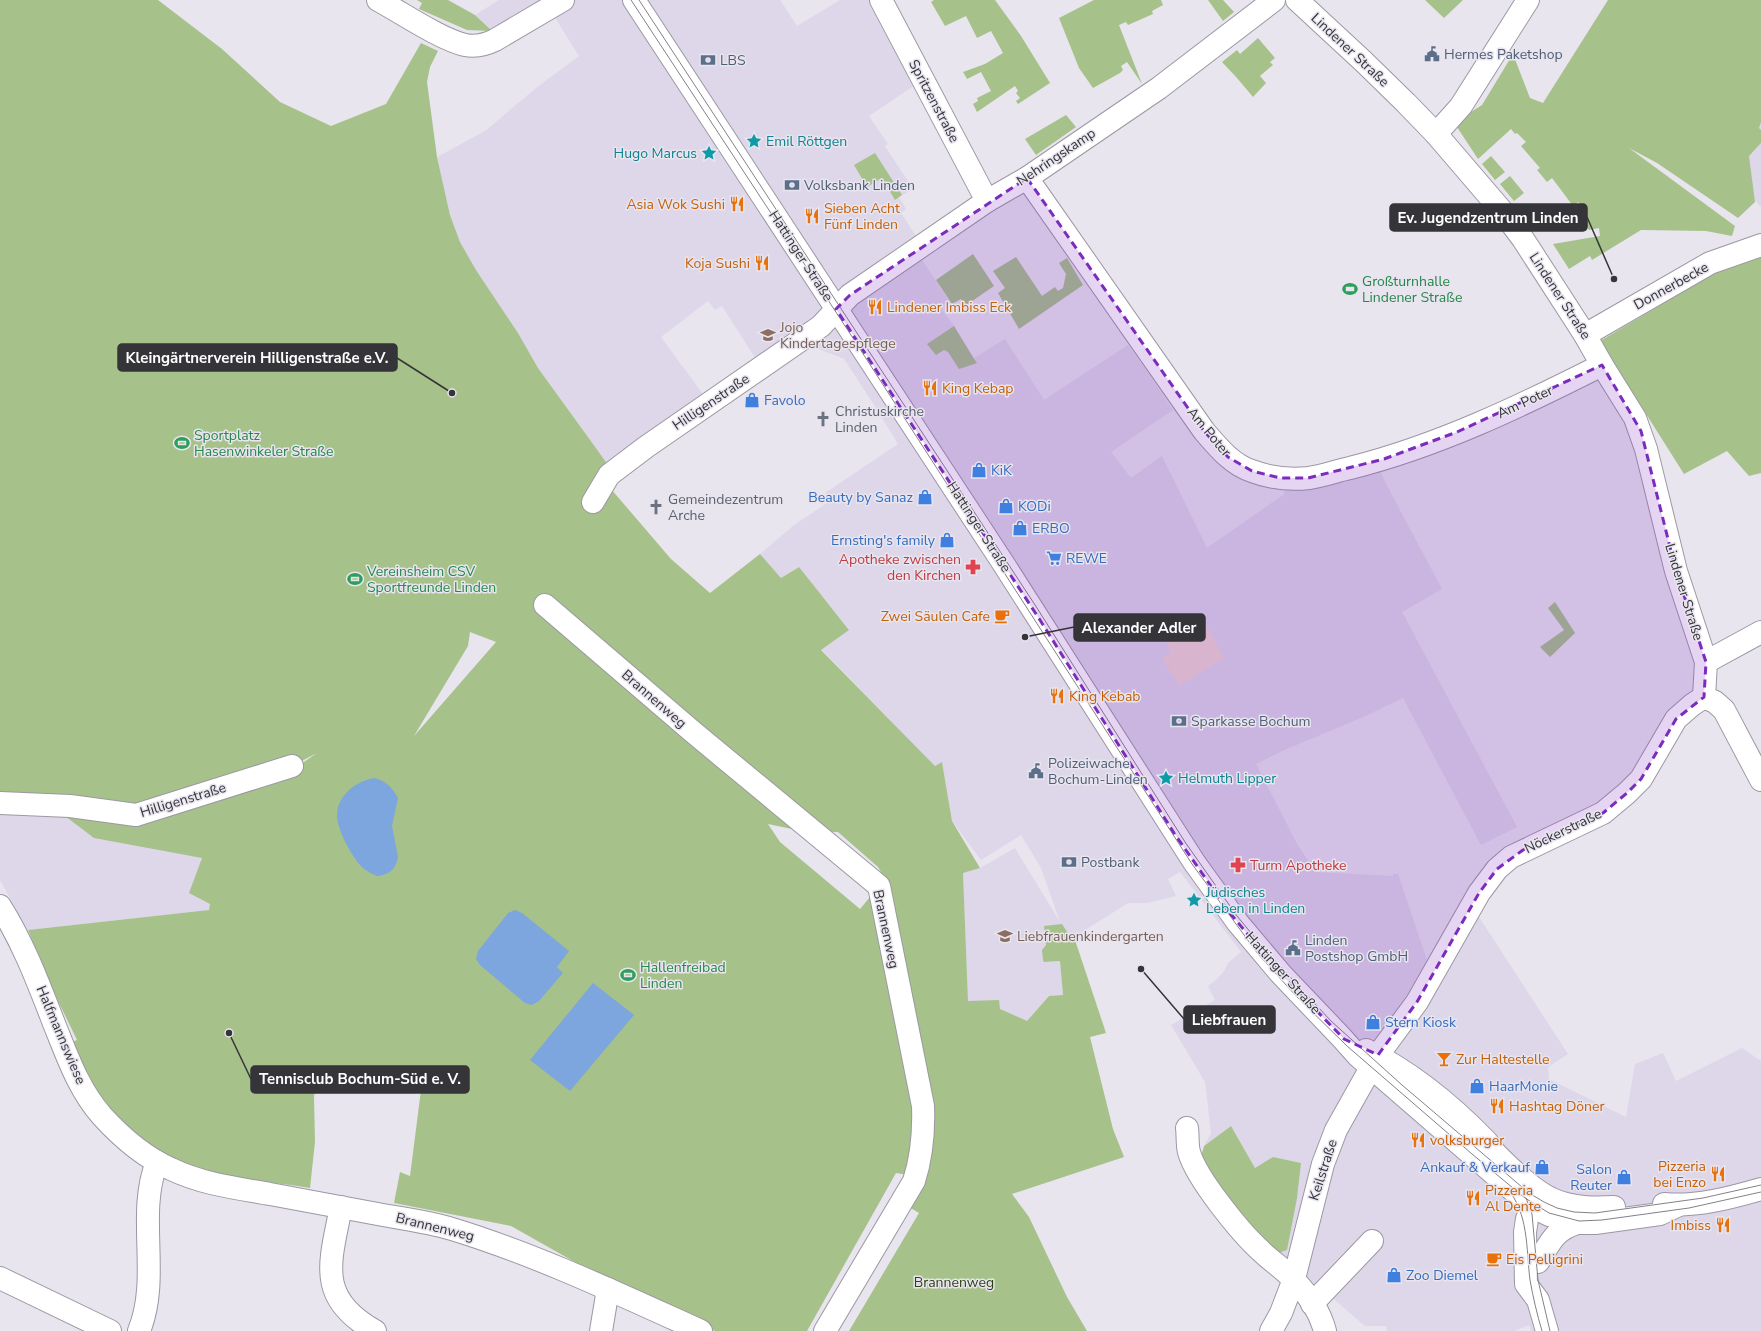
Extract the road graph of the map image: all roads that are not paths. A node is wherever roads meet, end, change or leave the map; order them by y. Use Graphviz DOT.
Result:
graph roads {
  1 [pos="378,0"];
  2 [pos="563,0"];
  3 [pos="634,0"];
  4 [pos="882,0"];
  5 [pos="1274,0"];
  6 [pos="1297,0"];
  7 [pos="1528,0"];
  8 [pos="1436,134"];
  9 [pos="1026,178"];
  10 [pos="987,201"];
  11 [pos="1761,245"];
  12 [pos="836,309"];
  13 [pos="1585,335"];
  14 [pos="1602,365"];
  15 [pos="593,502"];
  16 [pos="545,605"];
  17 [pos="1761,632"];
  18 [pos="1706,662"];
  19 [pos="1704,697"];
  20 [pos="292,766"];
  21 [pos="1761,780"];
  22 [pos="0,803"];
  23 [pos="0,906"];
  24 [pos="1374,1062"];
  25 [pos="1187,1128"];
  26 [pos="157,1162"];
  27 [pos="1761,1189"];
  28 [pos="1535,1202"];
  29 [pos="1679,1205"];
  30 [pos="341,1207"];
  31 [pos="1577,1223"];
  32 [pos="1372,1241"];
  33 [pos="1538,1262"];
  34 [pos="0,1278"];
  35 [pos="1294,1279"];
  36 [pos="608,1289"];
  37 [pos="1538,1300"];
  38 [pos="1312,1304"];
  39 [pos="110,1331"];
  40 [pos="139,1331"];
  41 [pos="375,1331"];
  42 [pos="601,1331"];
  43 [pos="701,1331"];
  44 [pos="825,1331"];
  45 [pos="1272,1331"];
  46 [pos="1325,1331"];
  47 [pos="1547,1331"];
  1 -- 2 [label="street"];
  3 -- 12 [label="street, Hattinger Straße"];
  4 -- 10 [label="street, Spritzenstraße"];
  5 -- 9 [label="street, Nehringskamp"];
  6 -- 8 [label="street, Lindener Straße"];
  7 -- 8 [label="street"];
  8 -- 13 [label="street, Lindener Straße"];
  9 -- 10 [label="street, Nehringskamp"];
  9 -- 14 [label="street, Am Poter"];
  10 -- 12 [label="street, Nehringskamp"];
  11 -- 13 [label="street, Donnerbecke"];
  12 -- 15 [label="street, Hilligenstraße"];
  12 -- 24 [label="street, Hattinger Straße"];
  13 -- 14 [label="street, Lindener Straße"];
  14 -- 18 [label="street, Lindener Straße"];
  16 -- 44 [label="street, Brannenweg"];
  17 -- 18 [label="street"];
  18 -- 19 [label="street"];
  19 -- 21 [label="street"];
  19 -- 24 [label="street, Nöckerstraße"];
  20 -- 22 [label="street, Hilligenstraße"];
  23 -- 26 [label="street, Halfmannswiese"];
  24 -- 28 [label="street, Hattinger Straße"];
  24 -- 35 [label="street, Keilstraße"];
  25 -- 35 [label="street"];
  26 -- 30 [label="street, Brannenweg"];
  26 -- 40 [label="street"];
  27 -- 29 [label="street, Hattinger Straße"];
  28 -- 29 [label="street, Hattinger Straße"];
  28 -- 31 [label="street, Hattinger Straße"];
  28 -- 33 [label="street"];
  28 -- 37 [label="street"];
  29 -- 31 [label="street, Hattinger Straße"];
  30 -- 36 [label="street, Brannenweg"];
  30 -- 41 [label="street"];
  31 -- 33 [label="street"];
  32 -- 38 [label="street"];
  33 -- 37 [label="street"];
  34 -- 39 [label="street"];
  35 -- 38 [label="street"];
  35 -- 45 [label="street, Keilstraße"];
  36 -- 42 [label="street"];
  36 -- 43 [label="street, Brannenweg"];
  37 -- 47 [label="street"];
  38 -- 46 [label="street"];
}
